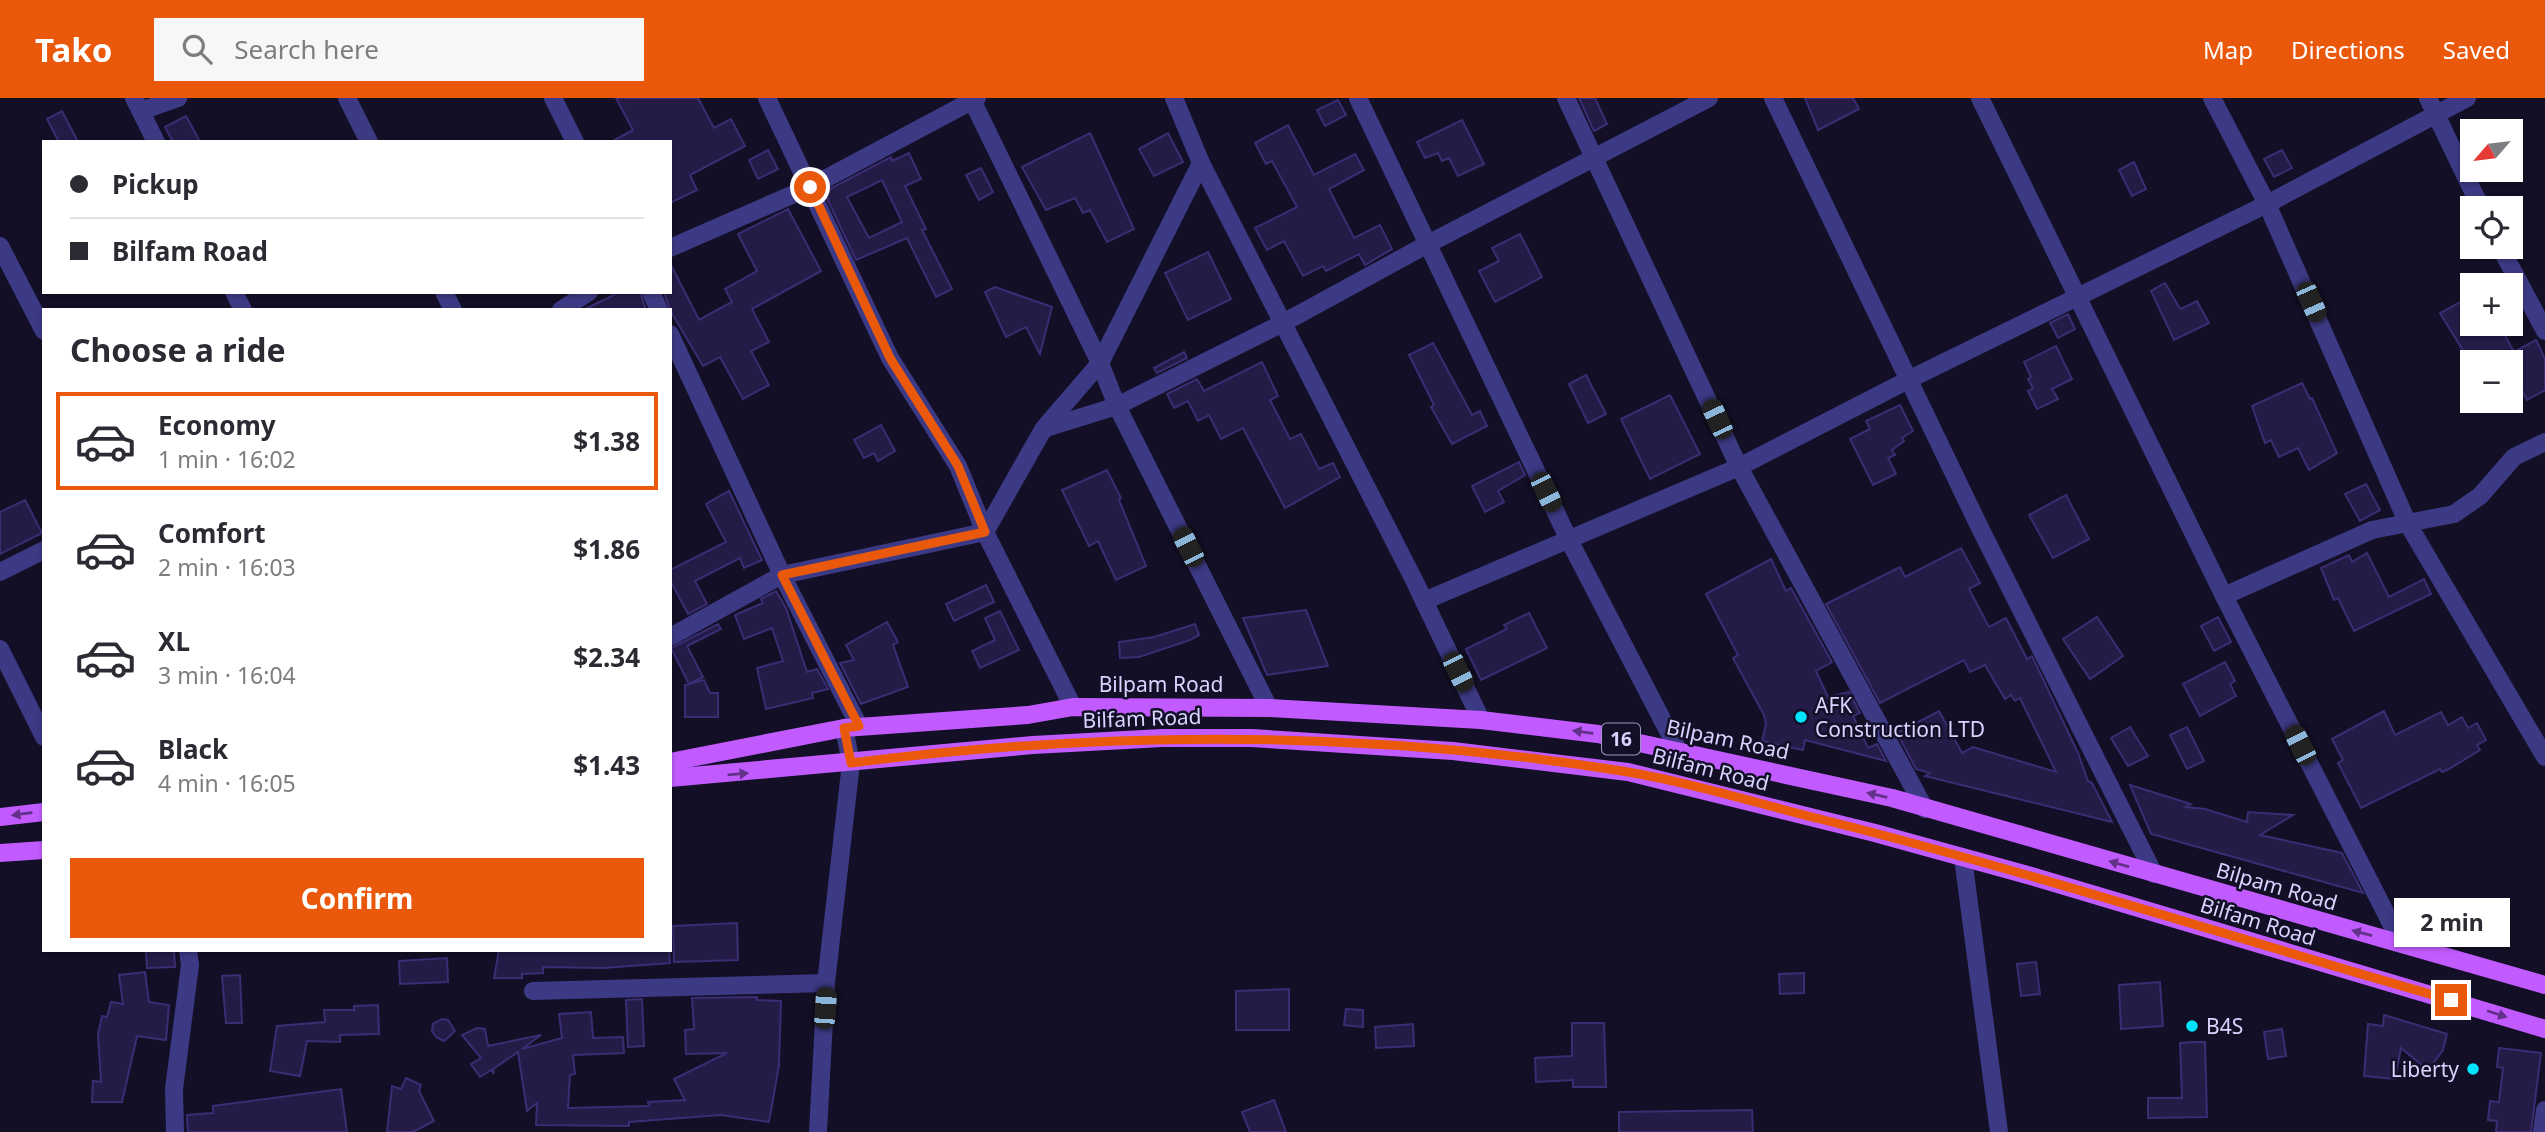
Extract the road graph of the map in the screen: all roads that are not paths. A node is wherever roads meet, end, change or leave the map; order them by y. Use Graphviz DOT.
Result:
graph roads {
  1 [pos="178,98"];
  2 [pos="347,98"];
  3 [pos="553,98"];
  4 [pos="767,98"];
  5 [pos="1174,98"];
  6 [pos="1358,98"];
  7 [pos="1566,98"];
  8 [pos="1709,98"];
  9 [pos="1773,98"];
  10 [pos="1980,98"];
  11 [pos="2212,98"];
  12 [pos="2428,98"];
  13 [pos="2467,98"];
  14 [pos="974,99"];
  15 [pos="137,105"];
  16 [pos="2436,115"];
  17 [pos="155,140"];
  18 [pos="368,140"];
  19 [pos="575,140"];
  20 [pos="1595,157"];
  21 [pos="1201,163"];
  22 [pos="810,187"];
  23 [pos="2475,196"];
  24 [pos="2267,204"];
  25 [pos="1426,245"];
  26 [pos="0,246"];
  27 [pos="672,247"];
  28 [pos="2506,259"];
  29 [pos="586,294"];
  30 [pos="2077,298"];
  31 [pos="564,308"];
  32 [pos="1283,323"];
  33 [pos="42,327"];
  34 [pos="2545,331"];
  35 [pos="672,338"];
  36 [pos="1100,363"];
  37 [pos="1910,379"];
  38 [pos="1117,406"];
  39 [pos="1044,428"];
  40 [pos="2545,442"];
  41 [pos="1739,467"];
  42 [pos="2408,524"];
  43 [pos="985,532"];
  44 [pos="1570,541"];
  45 [pos="42,551"];
  46 [pos="0,572"];
  47 [pos="782,575"];
  48 [pos="2224,596"];
  49 [pos="1424,601"];
  50 [pos="672,636"];
  51 [pos="0,649"];
  52 [pos="1073,707"];
  53 [pos="1269,708"];
  54 [pos="1481,720"];
  55 [pos="851,727"];
  56 [pos="42,733"];
  57 [pos="1678,750"];
  58 [pos="2545,757"];
  59 [pos="672,762"];
  60 [pos="851,763"];
  61 [pos="678,777"];
  62 [pos="1925,809"];
  63 [pos="42,812"];
  64 [pos="0,817"];
  65 [pos="42,850"];
  66 [pos="0,853"];
  67 [pos="1963,858"];
  68 [pos="2154,874"];
  69 [pos="2401,943"];
  70 [pos="188,952"];
  71 [pos="827,983"];
  72 [pos="2545,985"];
  73 [pos="533,991"];
  74 [pos="2545,1029"];
  75 [pos="2545,1110"];
  76 [pos="175,1132"];
  77 [pos="818,1132"];
  78 [pos="1999,1132"];
  79 [pos="2542,1132"];
  1 -- 15 [label="street"];
  2 -- 18 [label="street"];
  3 -- 19 [label="street"];
  4 -- 22 [label="street"];
  5 -- 21 [label="street"];
  6 -- 25 [label="street"];
  7 -- 20 [label="street"];
  8 -- 20 [label="street"];
  9 -- 37 [label="street"];
  10 -- 30 [label="street"];
  11 -- 24 [label="street"];
  12 -- 16 [label="street"];
  13 -- 16 [label="street"];
  14 -- 22 [label="street"];
  14 -- 36 [label="street"];
  15 -- 17 [label="street"];
  16 -- 23 [label="street"];
  16 -- 24 [label="street"];
  20 -- 25 [label="street"];
  20 -- 41 [label="street"];
  21 -- 32 [label="street"];
  21 -- 36 [label="street"];
  22 -- 27 [label="street"];
  22 -- 43 [label="street"];
  24 -- 30 [label="street"];
  24 -- 42 [label="street"];
  25 -- 32 [label="street"];
  25 -- 44 [label="street"];
  26 -- 33 [label="street"];
  28 -- 34 [label="street"];
  29 -- 31 [label="street"];
  30 -- 37 [label="street"];
  30 -- 48 [label="street"];
  32 -- 38 [label="street"];
  32 -- 49 [label="street"];
  35 -- 47 [label="street"];
  36 -- 38 [label="street"];
  36 -- 39 [label="street"];
  37 -- 41 [label="street"];
  37 -- 68 [label="street"];
  38 -- 39 [label="street"];
  38 -- 53 [label="street"];
  39 -- 43 [label="street"];
  40 -- 42 [label="street"];
  41 -- 44 [label="street"];
  41 -- 62 [label="street"];
  42 -- 48 [label="street"];
  42 -- 58 [label="street"];
  43 -- 47 [label="street"];
  43 -- 52 [label="street"];
  44 -- 49 [label="street"];
  44 -- 57 [label="street"];
  45 -- 46 [label="street"];
  47 -- 50 [label="street"];
  47 -- 55 [label="street"];
  48 -- 69 [label="street"];
  49 -- 54 [label="street"];
  51 -- 56 [label="street"];
  52 -- 53 [label="main road, Bilpam Road / 16"];
  52 -- 55 [label="main road, Bilpam Road / 16"];
  53 -- 54 [label="main road, Bilpam Road / 16"];
  57 -- 54 [label="main road, Bilpam Road / 16, one-way"];
  55 -- 59 [label="main road, Bilpam Road / 16"];
  55 -- 60 [label="street"];
  62 -- 57 [label="main road, Bilpam Road / 16, one-way"];
  61 -- 60 [label="main road, Bilfam Road / 16, one-way"];
  60 -- 67 [label="main road, Bilfam Road / 16"];
  60 -- 71 [label="street"];
  68 -- 62 [label="main road, Bilpam Road / 16, one-way"];
  63 -- 64 [label="main road, one-way"];
  65 -- 66 [label="main road"];
  67 -- 74 [label="main road, Bilfam Road / 16, one-way"];
  67 -- 78 [label="street"];
  69 -- 68 [label="main road, Bilpam Road / 16, one-way"];
  69 -- 72 [label="main road, Bilpam Road / 16"];
  70 -- 76 [label="street"];
  71 -- 73 [label="street"];
  71 -- 77 [label="street"];
  75 -- 79 [label="street"];
}
